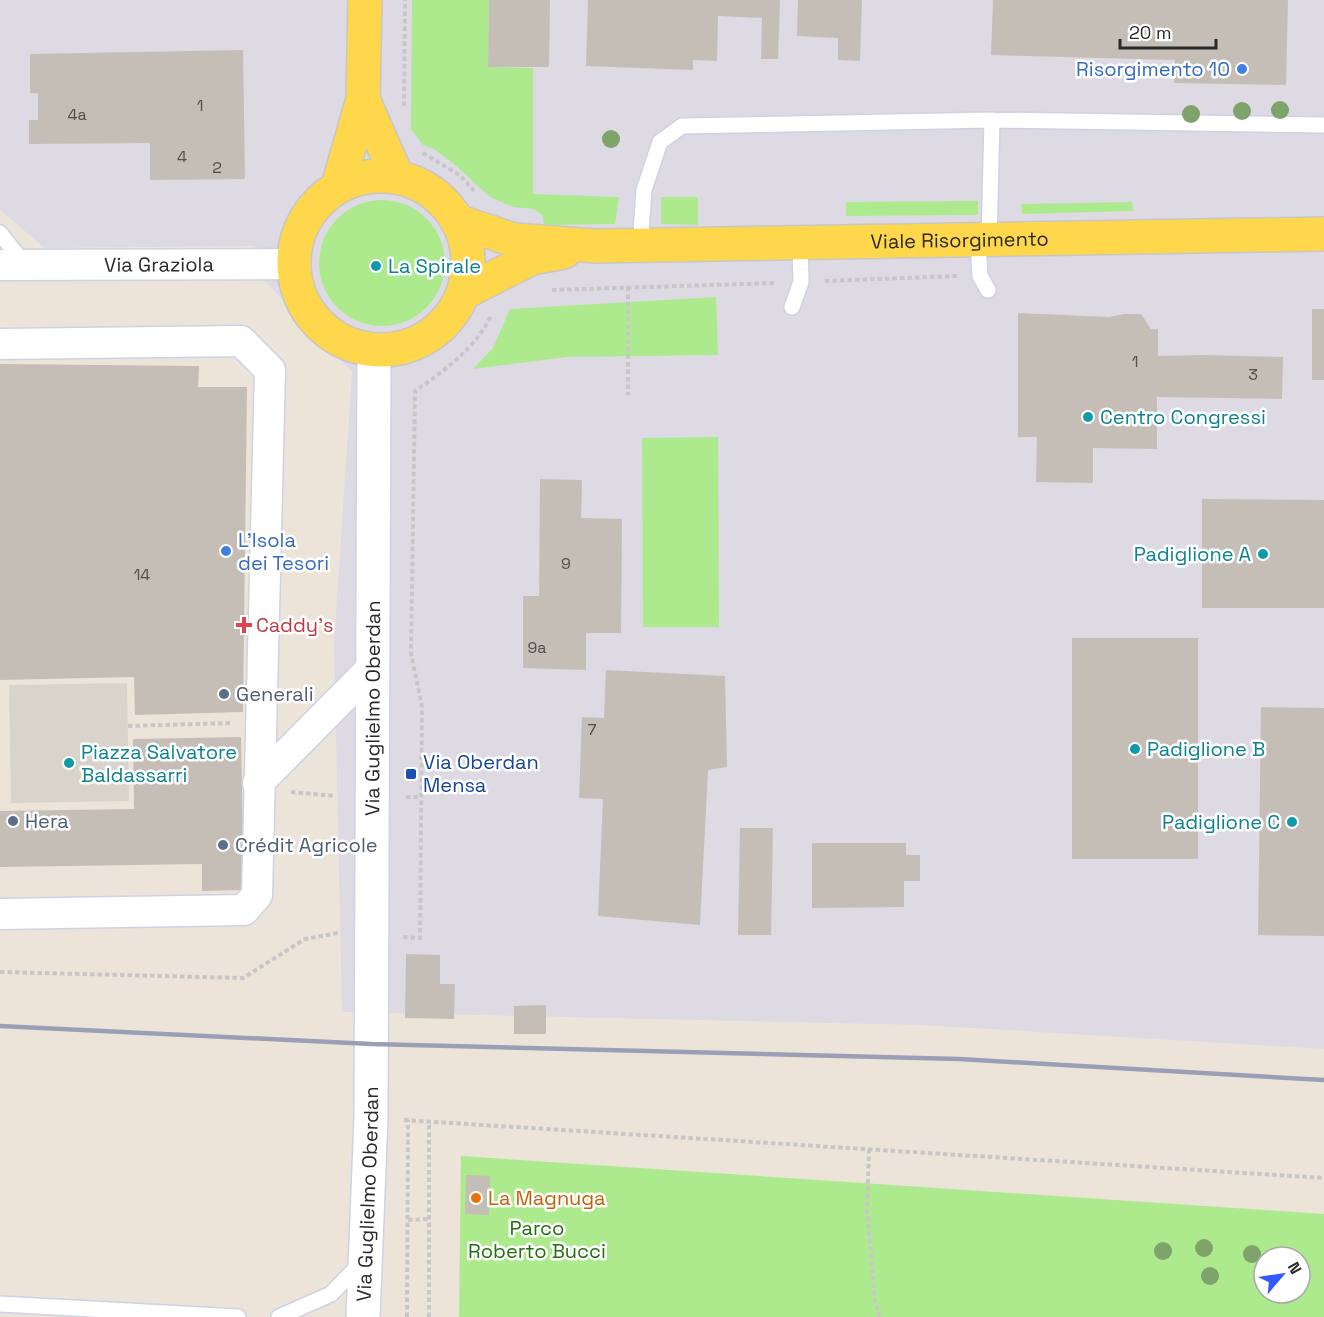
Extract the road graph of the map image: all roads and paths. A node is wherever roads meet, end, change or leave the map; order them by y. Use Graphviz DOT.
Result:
graph roads {
  1 [pos="365,0"];
  2 [pos="405,0"];
  3 [pos="363,99"];
  4 [pos="404,111"];
  5 [pos="992,120"];
  6 [pos="1324,125"];
  7 [pos="420,152"];
  8 [pos="397,177"];
  9 [pos="338,186"];
  10 [pos="476,194"];
  11 [pos="457,221"];
  12 [pos="0,233"];
  13 [pos="1324,234"];
  14 [pos="984,241"];
  15 [pos="800,243"];
  16 [pos="595,246"];
  17 [pos="640,246"];
  18 [pos="293,264"];
  19 [pos="13,265"];
  20 [pos="980,276"];
  21 [pos="801,282"];
  22 [pos="628,287"];
  23 [pos="551,290"];
  24 [pos="988,290"];
  25 [pos="463,293"];
  26 [pos="792,307"];
  27 [pos="493,312"];
  28 [pos="0,344"];
  29 [pos="374,350"];
  30 [pos="628,395"];
  31 [pos="372,668"];
  32 [pos="260,723"];
  33 [pos="128,726"];
  34 [pos="258,783"];
  35 [pos="290,792"];
  36 [pos="336,796"];
  37 [pos="406,797"];
  38 [pos="421,797"];
  39 [pos="0,914"];
  40 [pos="338,933"];
  41 [pos="399,936"];
  42 [pos="0,972"];
  43 [pos="429,1122"];
  44 [pos="869,1149"];
  45 [pos="1324,1178"];
  46 [pos="428,1219"];
  47 [pos="408,1220"];
  48 [pos="365,1258"];
  49 [pos="0,1304"];
  50 [pos="238,1317"];
  51 [pos="279,1317"];
  52 [pos="363,1317"];
  53 [pos="407,1317"];
  54 [pos="429,1317"];
  55 [pos="879,1317"];
  1 -- 3 [label="main road"];
  2 -- 4 [label="path"];
  3 -- 8 [label="main road"];
  3 -- 9 [label="main road"];
  5 -- 6 [label="lane"];
  5 -- 14 [label="lane"];
  5 -- 17 [label="lane"];
  7 -- 10 [label="path"];
  8 -- 9 [label="main road"];
  8 -- 11 [label="main road"];
  9 -- 18 [label="main road"];
  11 -- 16 [label="main road, Viale Risorgimento"];
  11 -- 25 [label="main road"];
  12 -- 19 [label="lane, Via Graziola"];
  13 -- 14 [label="main road, Viale Risorgimento"];
  14 -- 15 [label="main road, Viale Risorgimento"];
  14 -- 20 [label="lane"];
  15 -- 17 [label="main road, Viale Risorgimento"];
  15 -- 21 [label="lane"];
  16 -- 17 [label="main road, Viale Risorgimento"];
  16 -- 25 [label="main road, Viale Risorgimento"];
  18 -- 19 [label="street, Via Graziola"];
  18 -- 29 [label="main road"];
  20 -- 21 [label="path"];
  20 -- 24 [label="lane"];
  21 -- 22 [label="path"];
  21 -- 26 [label="lane"];
  22 -- 23 [label="path"];
  22 -- 30 [label="path"];
  25 -- 29 [label="main road"];
  27 -- 38 [label="path"];
  28 -- 32 [label="street"];
  29 -- 31 [label="main road, Via Guglielmo Oberdan"];
  31 -- 34 [label="street"];
  31 -- 48 [label="main road, Via Guglielmo Oberdan"];
  32 -- 33 [label="path"];
  32 -- 34 [label="street"];
  34 -- 39 [label="street"];
  35 -- 36 [label="path"];
  37 -- 38 [label="path"];
  38 -- 41 [label="path"];
  40 -- 42 [label="path"];
  43 -- 44 [label="path"];
  43 -- 46 [label="path"];
  43 -- 47 [label="path"];
  44 -- 45 [label="path"];
  44 -- 55 [label="path"];
  46 -- 47 [label="path"];
  46 -- 54 [label="path"];
  47 -- 53 [label="path"];
  48 -- 51 [label="lane"];
  48 -- 52 [label="main road, Via Guglielmo Oberdan"];
  49 -- 50 [label="lane"];
}
